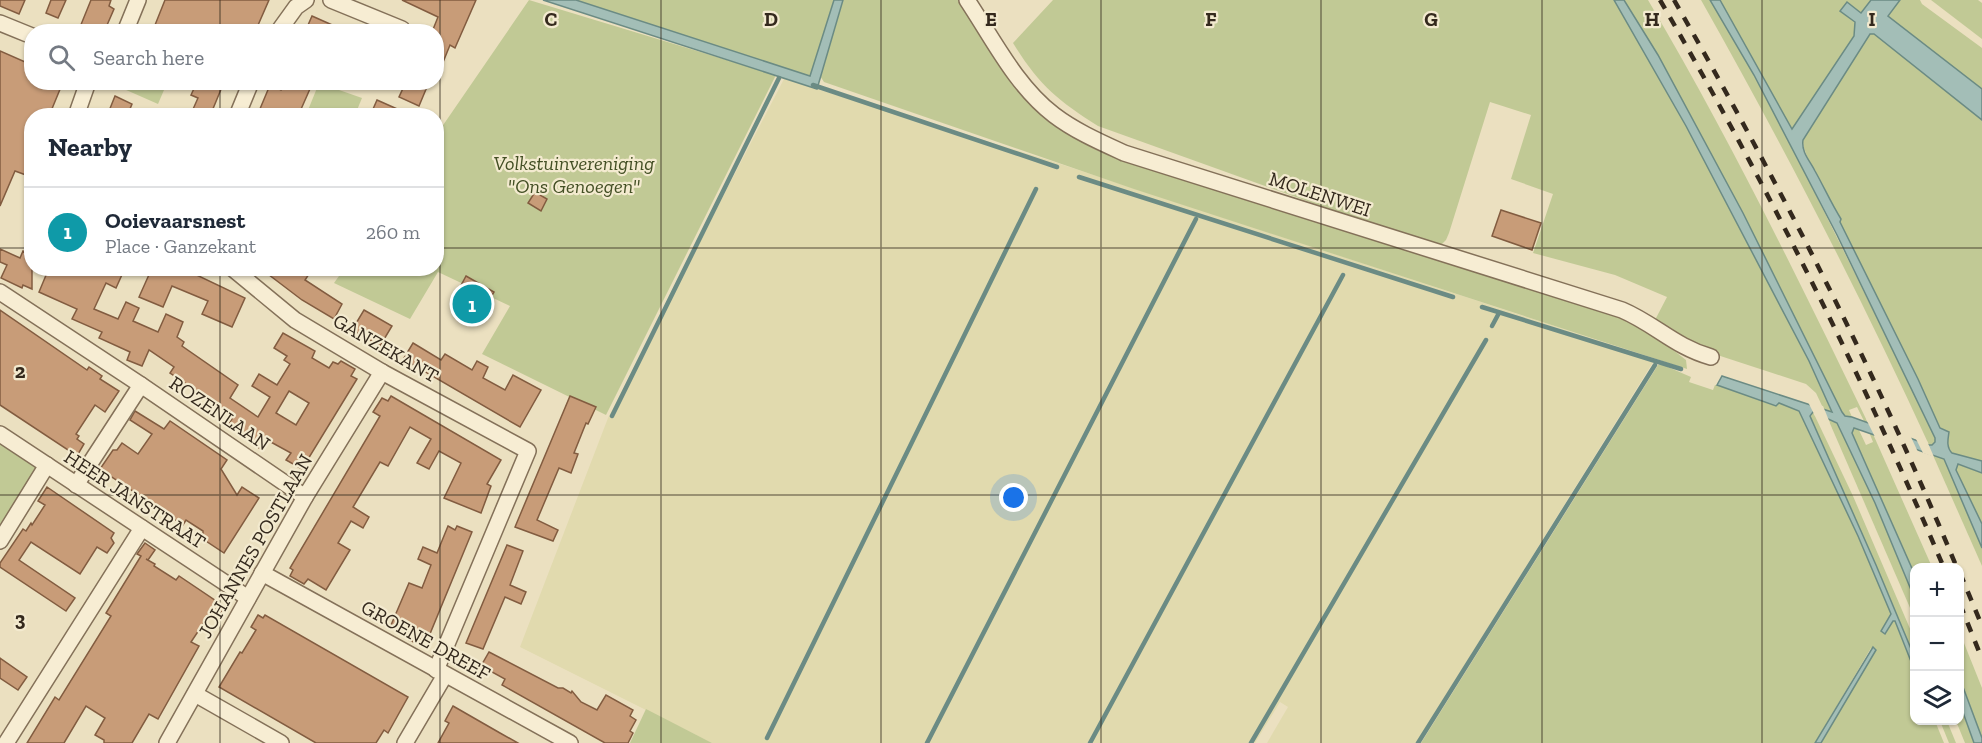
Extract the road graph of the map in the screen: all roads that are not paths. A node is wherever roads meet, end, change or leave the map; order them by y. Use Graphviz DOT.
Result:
graph roads {
  1 [pos="138,0"];
  2 [pos="306,0"];
  3 [pos="331,0"];
  4 [pos="967,0"];
  5 [pos="0,23"];
  6 [pos="128,24"];
  7 [pos="284,24"];
  8 [pos="390,24"];
  9 [pos="24,33"];
  10 [pos="85,90"];
  11 [pos="248,90"];
  12 [pos="78,108"];
  13 [pos="240,108"];
  14 [pos="242,276"];
  15 [pos="0,292"];
  16 [pos="1711,357"];
  17 [pos="382,372"];
  18 [pos="141,385"];
  19 [pos="0,434"];
  20 [pos="47,465"];
  21 [pos="76,485"];
  22 [pos="305,497"];
  23 [pos="142,528"];
  24 [pos="0,541"];
  25 [pos="262,573"];
  26 [pos="248,598"];
  27 [pos="440,672"];
  28 [pos="195,694"];
  29 [pos="6,743"];
  30 [pos="167,743"];
  31 [pos="281,743"];
  32 [pos="405,743"];
  33 [pos="570,743"];
  1 -- 6 [label="street"];
  2 -- 7 [label="street"];
  3 -- 8 [label="street"];
  4 -- 16 [label="street, MOLENWEI"];
  5 -- 9 [label="street"];
  10 -- 12 [label="street"];
  11 -- 13 [label="street"];
  14 -- 17 [label="street, GANZEKANT"];
  15 -- 18 [label="street, ROZENLAAN"];
  17 -- 22 [label="street, JOHANNES POSTLAAN"];
  17 -- 27 [label="street, GANZEKANT"];
  18 -- 21 [label="street, ROZENLAAN"];
  18 -- 22 [label="street, ROZENLAAN"];
  19 -- 20 [label="street, HEER JANSTRAAT"];
  20 -- 21 [label="street, HEER JANSTRAAT"];
  20 -- 24 [label="street"];
  21 -- 23 [label="street, HEER JANSTRAAT"];
  22 -- 25 [label="street, JOHANNES POSTLAAN"];
  23 -- 26 [label="street, HEER JANSTRAAT"];
  23 -- 29 [label="street"];
  25 -- 26 [label="street, JOHANNES POSTLAAN"];
  25 -- 27 [label="street, GROENE DREEF"];
  26 -- 28 [label="street, JOHANNES POSTLAAN"];
  27 -- 32 [label="street"];
  27 -- 33 [label="street, GROENE DREEF"];
  28 -- 30 [label="street, JOHANNES POSTLAAN"];
  28 -- 31 [label="street"];
}
